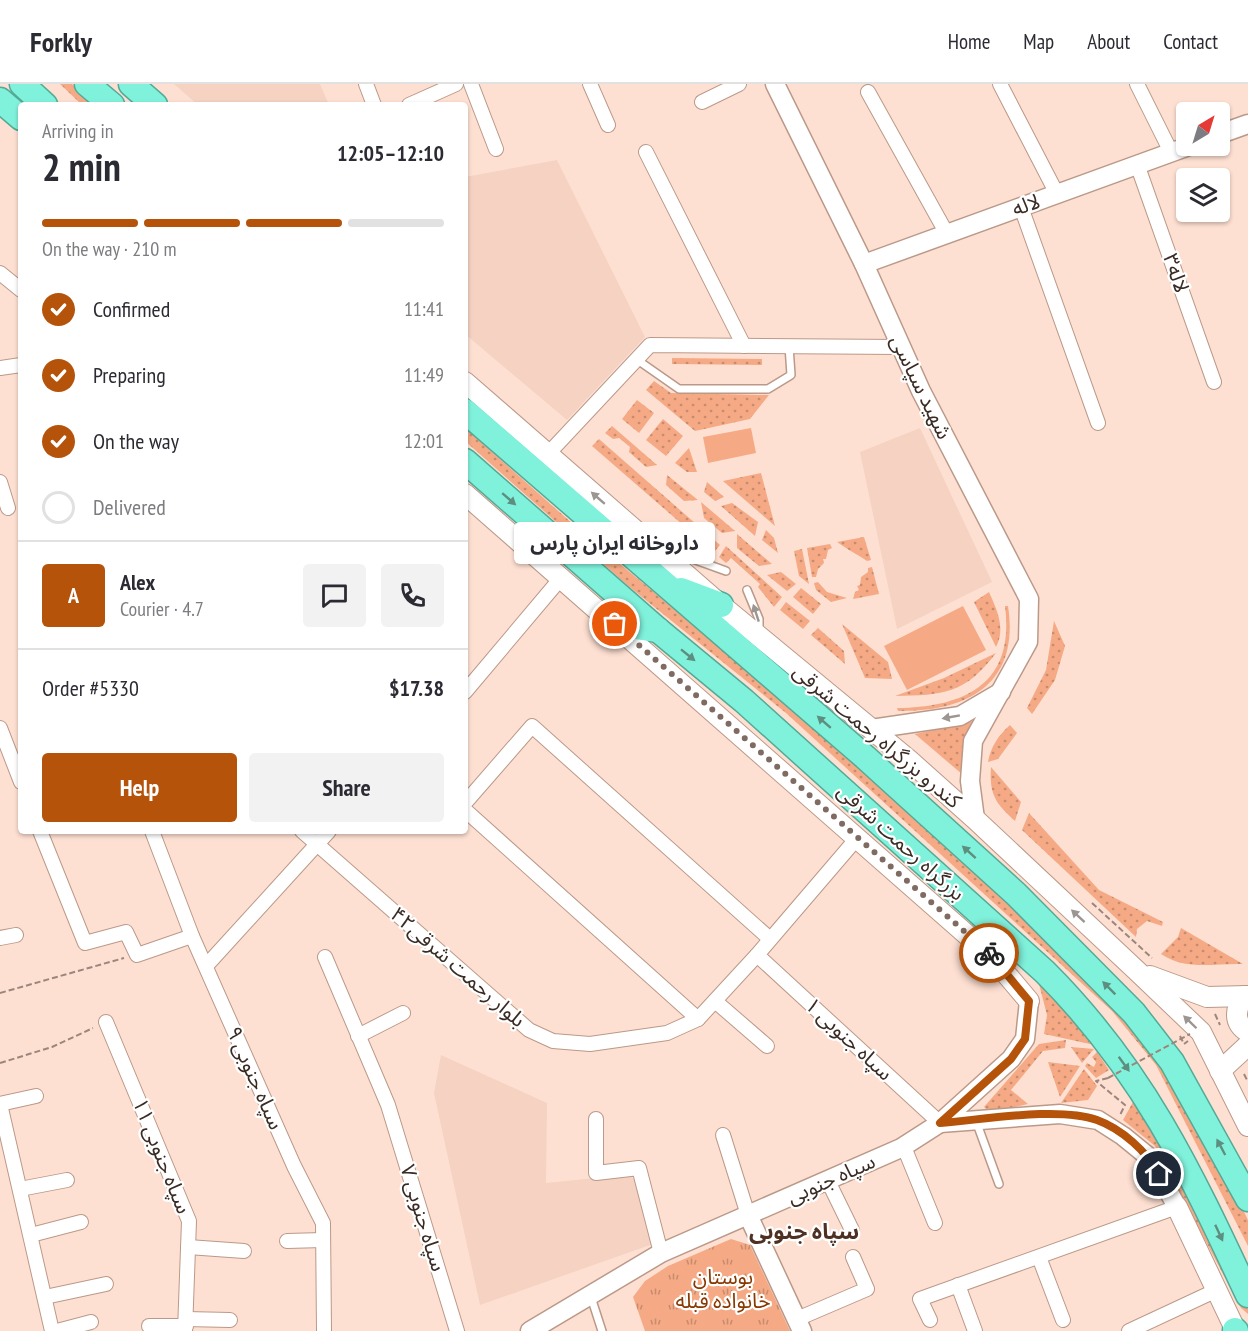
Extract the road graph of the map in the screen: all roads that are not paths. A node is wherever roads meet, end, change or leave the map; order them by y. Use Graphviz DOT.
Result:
graph roads {
  1 [pos="22,84"];
  2 [pos="87,84"];
  3 [pos="131,84"];
  4 [pos="366,84"];
  5 [pos="456,84"];
  6 [pos="471,84"];
  7 [pos="590,84"];
  8 [pos="739,84"];
  9 [pos="776,84"];
  10 [pos="1000,84"];
  11 [pos="1137,84"];
  12 [pos="867,92"];
  13 [pos="42,102"];
  14 [pos="108,102"];
  15 [pos="152,102"];
  16 [pos="373,102"];
  17 [pos="415,102"];
  18 [pos="702,102"];
  19 [pos="1248,124"];
  20 [pos="608,125"];
  21 [pos="1230,130"];
  22 [pos="496,149"];
  23 [pos="1176,150"];
  24 [pos="646,152"];
  25 [pos="1171,152"];
  26 [pos="1137,164"];
  27 [pos="1057,194"];
  28 [pos="1021,207"];
  29 [pos="947,234"];
  30 [pos="864,264"];
  31 [pos="0,273"];
  32 [pos="18,288"];
  33 [pos="744,346"];
  34 [pos="789,346"];
  35 [pos="900,347"];
  36 [pos="636,359"];
  37 [pos="18,365"];
  38 [pos="0,368"];
  39 [pos="1214,382"];
  40 [pos="468,385"];
  41 [pos="468,414"];
  42 [pos="1098,423"];
  43 [pos="547,455"];
  44 [pos="468,464"];
  45 [pos="0,483"];
  46 [pos="468,497"];
  47 [pos="8,508"];
  48 [pos="664,555"];
  49 [pos="726,572"];
  50 [pos="561,578"];
  51 [pos="666,585"];
  52 [pos="747,590"];
  53 [pos="721,606"];
  54 [pos="615,624"];
  55 [pos="658,630"];
  56 [pos="760,637"];
  57 [pos="468,682"];
  58 [pos="1003,692"];
  59 [pos="0,728"];
  60 [pos="871,729"];
  61 [pos="18,774"];
  62 [pos="468,800"];
  63 [pos="468,813"];
  64 [pos="975,819"];
  65 [pos="41,834"];
  66 [pos="153,834"];
  67 [pos="306,834"];
  68 [pos="325,834"];
  69 [pos="858,837"];
  70 [pos="316,843"];
  71 [pos="16,935"];
  72 [pos="192,936"];
  73 [pos="0,938"];
  74 [pos="770,939"];
  75 [pos="757,955"];
  76 [pos="325,957"];
  77 [pos="206,966"];
  78 [pos="1136,970"];
  79 [pos="1246,996"];
  80 [pos="715,1001"];
  81 [pos="1029,1001"];
  82 [pos="403,1013"];
  83 [pos="698,1019"];
  84 [pos="106,1022"];
  85 [pos="1248,1032"];
  86 [pos="358,1036"];
  87 [pos="1248,1044"];
  88 [pos="766,1046"];
  89 [pos="1220,1071"];
  90 [pos="36,1096"];
  91 [pos="0,1104"];
  92 [pos="596,1119"];
  93 [pos="976,1120"];
  94 [pos="940,1123"];
  95 [pos="1248,1126"];
  96 [pos="3,1129"];
  97 [pos="723,1134"];
  98 [pos="904,1146"];
  99 [pos="67,1180"];
  100 [pos="828,1181"];
  101 [pos="999,1184"];
  102 [pos="20,1189"];
  103 [pos="1248,1198"];
  104 [pos="1178,1207"];
  105 [pos="748,1215"];
  106 [pos="81,1222"];
  107 [pos="935,1223"];
  108 [pos="852,1230"];
  109 [pos="31,1234"];
  110 [pos="323,1240"];
  111 [pos="287,1241"];
  112 [pos="188,1247"];
  113 [pos="244,1251"];
  114 [pos="661,1253"];
  115 [pos="853,1257"];
  116 [pos="1039,1257"];
  117 [pos="106,1284"];
  118 [pos="958,1285"];
  119 [pos="1217,1290"];
  120 [pos="590,1294"];
  121 [pos="1248,1295"];
  122 [pos="45,1297"];
  123 [pos="230,1320"];
  124 [pos="930,1320"];
  125 [pos="1063,1320"];
  126 [pos="91,1322"];
  127 [pos="186,1325"];
  128 [pos="800,1325"];
  129 [pos="149,1326"];
  130 [pos="540,1328"];
  131 [pos="52,1331"];
  132 [pos="57,1331"];
  133 [pos="324,1331"];
  134 [pos="457,1331"];
  135 [pos="602,1331"];
  136 [pos="975,1331"];
  137 [pos="1129,1331"];
  138 [pos="1236,1331"];
  1 -- 13 [label="highway"];
  2 -- 14 [label="highway"];
  3 -- 15 [label="highway"];
  4 -- 16 [label="street"];
  5 -- 17 [label="street"];
  6 -- 22 [label="street"];
  7 -- 20 [label="street"];
  8 -- 18 [label="street"];
  9 -- 30 [label="street, شهید سپاسی"];
  10 -- 27 [label="street"];
  11 -- 25 [label="street"];
  12 -- 29 [label="street"];
  19 -- 21 [label="street"];
  23 -- 25 [label="street, لاله"];
  24 -- 33 [label="street"];
  25 -- 26 [label="street, لاله"];
  26 -- 27 [label="street, لاله"];
  26 -- 39 [label="street, ۳لاله"];
  27 -- 28 [label="street, لاله"];
  28 -- 29 [label="street, لاله"];
  28 -- 42 [label="street"];
  29 -- 30 [label="street, لاله"];
  30 -- 35 [label="street, شهید سپاسی"];
  31 -- 32 [label="street"];
  33 -- 34 [label="street"];
  33 -- 36 [label="street"];
  34 -- 35 [label="street"];
  34 -- 36 [label="lane"];
  35 -- 58 [label="street, شهید سپاسی"];
  36 -- 43 [label="street"];
  37 -- 38 [label="street"];
  40 -- 43 [label="main road, کندرو بزرگراه رحمت شرقی"];
  41 -- 51 [label="highway, بزرگراه رحمت شرقی"];
  48 -- 43 [label="main road, کندرو بزرگراه رحمت شرقی, one-way"];
  44 -- 55 [label="highway, بزرگراه رحمت شرقی, one-way"];
  45 -- 47 [label="street"];
  46 -- 50 [label="main road"];
  48 -- 49 [label="lane"];
  48 -- 53 [label="main road, کندرو بزرگراه رحمت شرقی"];
  50 -- 54 [label="main road"];
  50 -- 57 [label="street"];
  51 -- 53 [label="highway"];
  103 -- 51 [label="highway, بزرگراه رحمت شرقی, one-way"];
  56 -- 52 [label="lane, one-way"];
  53 -- 56 [label="main road, کندرو بزرگراه رحمت شرقی"];
  54 -- 55 [label="highway"];
  54 -- 69 [label="main road"];
  55 -- 121 [label="highway, بزرگراه رحمت شرقی, one-way"];
  56 -- 60 [label="main road, کندرو بزرگراه رحمت شرقی"];
  58 -- 60 [label="street, one-way"];
  58 -- 64 [label="street, شهید سپاسی"];
  59 -- 61 [label="street"];
  60 -- 64 [label="main road, کندرو بزرگراه رحمت شرقی"];
  62 -- 74 [label="street"];
  63 -- 83 [label="street"];
  78 -- 64 [label="main road, کندرو بزرگراه رحمت شرقی, one-way"];
  65 -- 72 [label="street"];
  66 -- 72 [label="street, ۹ سپاه جنوبی"];
  67 -- 70 [label="street, بلوار رحمت شرقی۴۲"];
  68 -- 70 [label="street"];
  69 -- 74 [label="street, بلوار رحمت شرقی۴۲"];
  69 -- 81 [label="main road"];
  70 -- 77 [label="street"];
  70 -- 83 [label="street, بلوار رحمت شرقی۴۲"];
  71 -- 73 [label="street"];
  72 -- 77 [label="street, ۹ سپاه جنوبی"];
  74 -- 75 [label="street, بلوار رحمت شرقی۴۲"];
  75 -- 80 [label="street, بلوار رحمت شرقی۴۲"];
  75 -- 94 [label="street, ۱ سپاه جنوبی"];
  76 -- 86 [label="street, ۷ سپاه جنوبی"];
  77 -- 110 [label="street, ۹ سپاه جنوبی"];
  78 -- 79 [label="main road"];
  89 -- 78 [label="main road, کندرو بزرگراه رحمت شرقی, one-way"];
  79 -- 85 [label="main road"];
  80 -- 83 [label="street, بلوار رحمت شرقی۴۲"];
  80 -- 88 [label="street"];
  81 -- 94 [label="street, سپاه جنوبی"];
  82 -- 86 [label="street"];
  84 -- 112 [label="street, ۱۱ سپاه جنوبی"];
  86 -- 134 [label="street, ۷ سپاه جنوبی"];
  87 -- 89 [label="main road"];
  89 -- 95 [label="main road, کندرو بزرگراه رحمت شرقی"];
  90 -- 91 [label="street"];
  91 -- 96 [label="street"];
  92 -- 114 [label="street"];
  93 -- 94 [label="street, سپاه جنوبی"];
  93 -- 101 [label="lane"];
  93 -- 104 [label="street, سپاه جنوبی"];
  94 -- 98 [label="street, سپاه جنوبی"];
  96 -- 102 [label="street"];
  97 -- 105 [label="street"];
  98 -- 100 [label="street, سپاه جنوبی"];
  98 -- 107 [label="street"];
  99 -- 102 [label="street"];
  100 -- 105 [label="street, سپاه جنوبی"];
  100 -- 108 [label="street"];
  102 -- 109 [label="street"];
  104 -- 116 [label="street"];
  104 -- 119 [label="main road"];
  105 -- 114 [label="street, سپاه جنوبی"];
  105 -- 128 [label="street"];
  106 -- 109 [label="street"];
  109 -- 122 [label="street"];
  110 -- 111 [label="street"];
  110 -- 133 [label="street, ۹ سپاه جنوبی"];
  112 -- 113 [label="street"];
  112 -- 127 [label="street, ۱۱ سپاه جنوبی"];
  114 -- 120 [label="street, سپاه جنوبی"];
  115 -- 128 [label="street"];
  116 -- 118 [label="street"];
  116 -- 125 [label="street"];
  117 -- 122 [label="street"];
  118 -- 124 [label="street"];
  118 -- 136 [label="street"];
  119 -- 137 [label="street"];
  119 -- 138 [label="main road"];
  120 -- 130 [label="street, سپاه جنوبی"];
  120 -- 135 [label="lane"];
  122 -- 131 [label="street"];
  123 -- 127 [label="street"];
  126 -- 132 [label="street"];
  127 -- 129 [label="street"];
}
